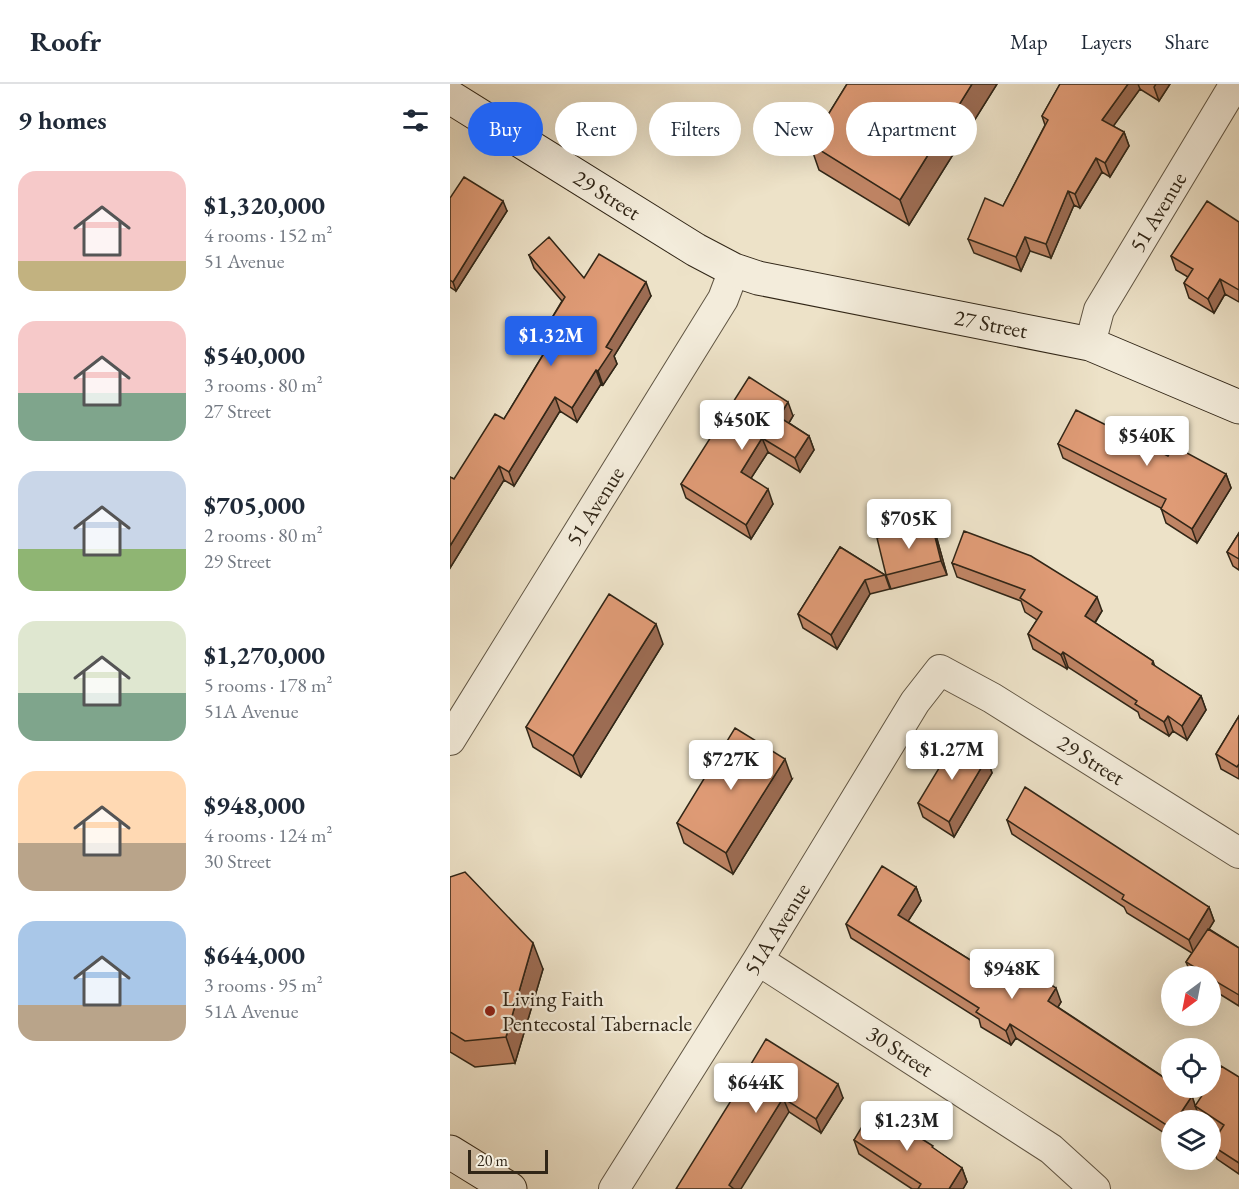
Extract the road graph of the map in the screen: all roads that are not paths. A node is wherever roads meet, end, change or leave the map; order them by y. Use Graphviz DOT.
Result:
graph roads {
  1 [pos="1234,84"];
  2 [pos="450,97"];
  3 [pos="734,270"];
  4 [pos="1090,344"];
  5 [pos="1239,407"];
  6 [pos="940,670"];
  7 [pos="450,740"];
  8 [pos="1239,853"];
  9 [pos="758,960"];
  10 [pos="450,1152"];
  11 [pos="510,1189"];
  12 [pos="614,1189"];
  13 [pos="1095,1189"];
  1 -- 4 [label="street, 51 Avenue"];
  2 -- 3 [label="street, 29 Street"];
  3 -- 4 [label="street, 27 Street"];
  3 -- 7 [label="street, 51 Avenue"];
  4 -- 5 [label="street, 27 Street"];
  6 -- 8 [label="street, 29 Street"];
  6 -- 9 [label="street, 51A Avenue"];
  9 -- 12 [label="street, 51A Avenue"];
  9 -- 13 [label="street, 30 Street"];
  10 -- 11 [label="street"];
}
